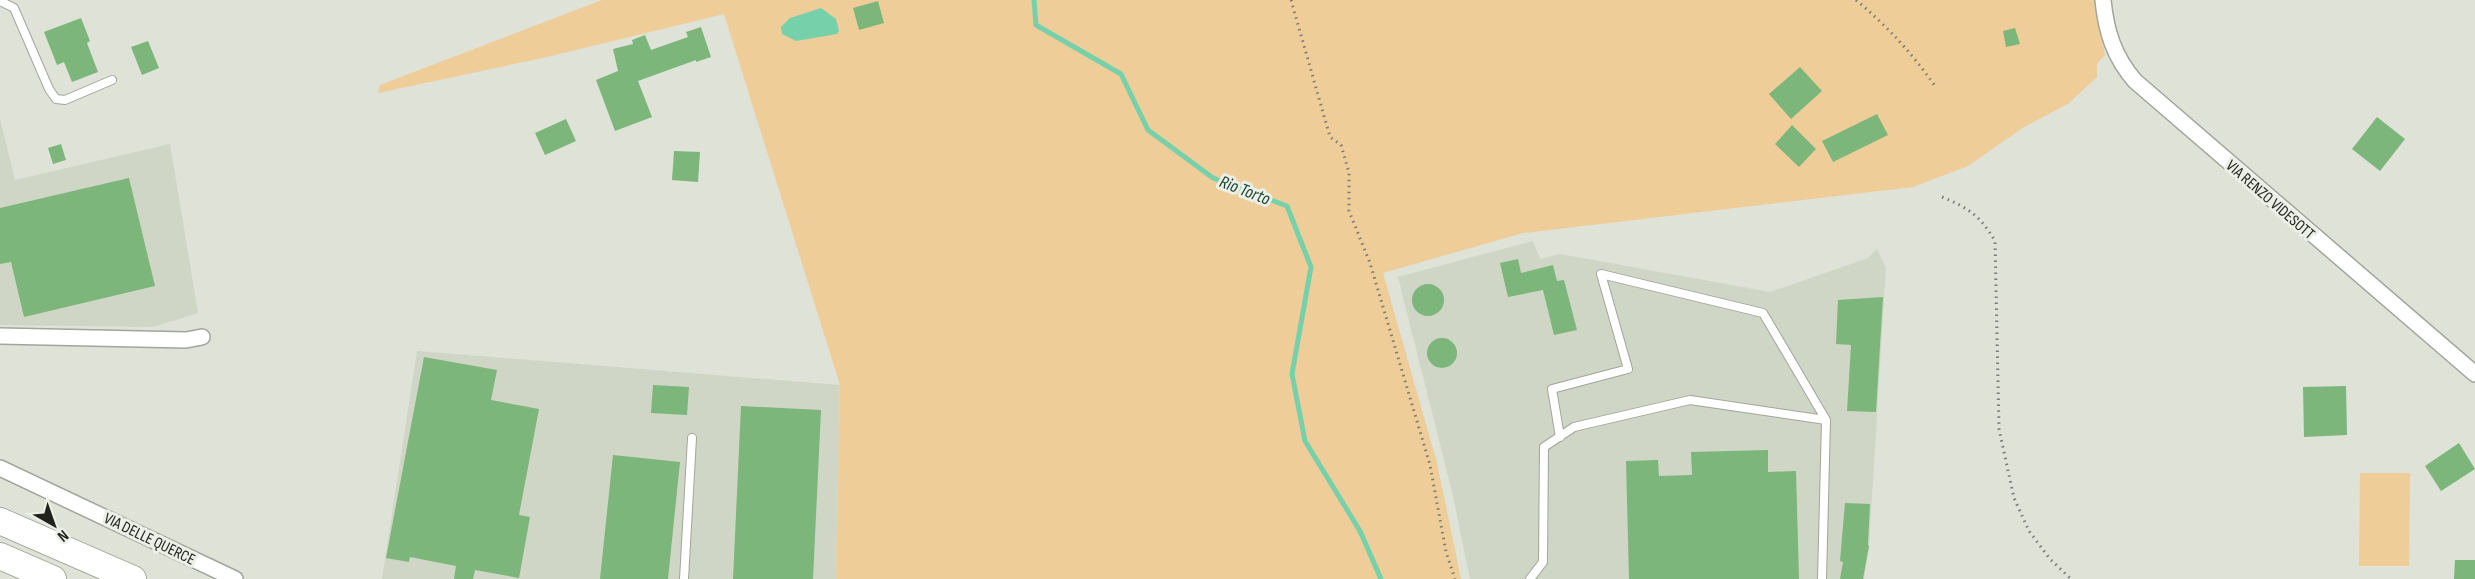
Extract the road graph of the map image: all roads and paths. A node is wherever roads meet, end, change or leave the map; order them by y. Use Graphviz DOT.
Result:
graph roads {
  1 [pos="1291,0"];
  2 [pos="1856,0"];
  3 [pos="2103,0"];
  4 [pos="0,1"];
  5 [pos="112,80"];
  6 [pos="1935,86"];
  7 [pos="1942,197"];
  8 [pos="0,336"];
  9 [pos="202,337"];
  10 [pos="2475,374"];
  11 [pos="1826,420"];
  12 [pos="1560,437"];
  13 [pos="692,438"];
  14 [pos="0,468"];
  15 [pos="0,521"];
  16 [pos="0,556"];
  17 [pos="53,579"];
  18 [pos="133,579"];
  19 [pos="235,579"];
  20 [pos="684,579"];
  21 [pos="1455,579"];
  22 [pos="1530,579"];
  23 [pos="1822,579"];
  24 [pos="2071,579"];
  1 -- 21 [label="path"];
  2 -- 6 [label="path"];
  3 -- 10 [label="street, VIA RENZO VIDESOTT"];
  4 -- 5 [label="lane"];
  7 -- 24 [label="path"];
  8 -- 9 [label="street"];
  11 -- 12 [label="lane"];
  11 -- 12 [label="lane"];
  11 -- 23 [label="lane"];
  12 -- 22 [label="lane"];
  13 -- 20 [label="lane"];
  14 -- 19 [label="street, VIA DELLE QUERCE"];
  15 -- 18 [label="highway"];
  16 -- 17 [label="highway"];
}
